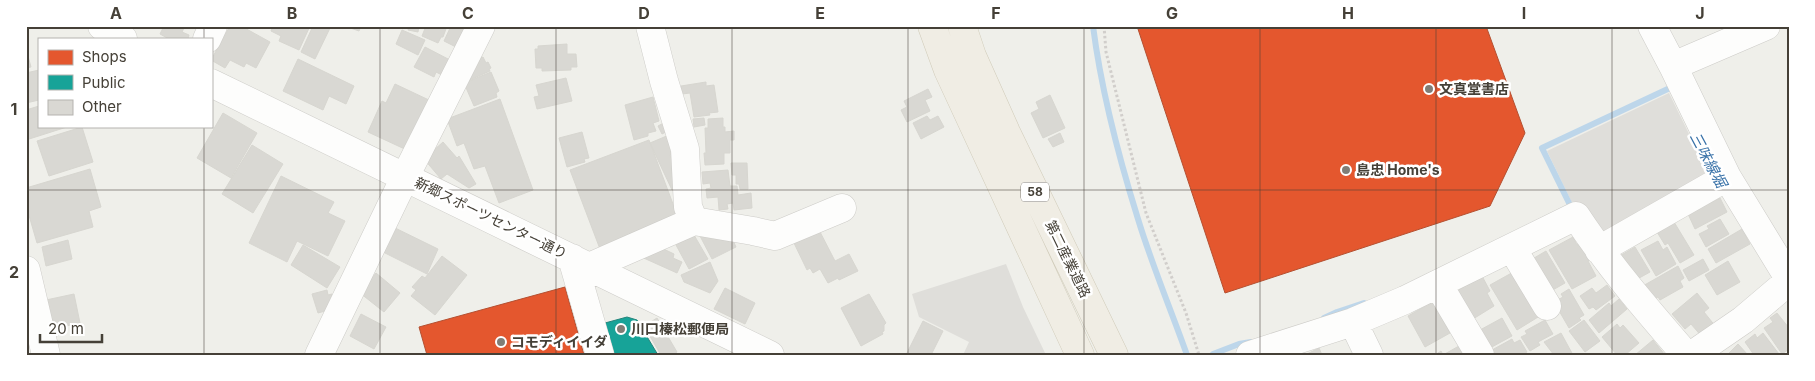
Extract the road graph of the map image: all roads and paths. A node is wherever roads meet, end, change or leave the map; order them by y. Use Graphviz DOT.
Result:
graph roads {
  1 [pos="102,26"];
  2 [pos="213,26"];
  3 [pos="482,26"];
  4 [pos="650,26"];
  5 [pos="932,26"];
  6 [pos="962,26"];
  7 [pos="1104,26"];
  8 [pos="1652,26"];
  9 [pos="1759,28"];
  10 [pos="121,38"];
  11 [pos="207,38"];
  12 [pos="1674,66"];
  13 [pos="212,83"];
  14 [pos="405,177"];
  15 [pos="1727,177"];
  16 [pos="842,208"];
  17 [pos="694,221"];
  18 [pos="1512,248"];
  19 [pos="1598,250"];
  20 [pos="580,262"];
  21 [pos="26,270"];
  22 [pos="1787,281"];
  23 [pos="1438,284"];
  24 [pos="1547,306"];
  25 [pos="1353,322"];
  26 [pos="46,355"];
  27 [pos="319,355"];
  28 [pos="600,355"];
  29 [pos="770,355"];
  30 [pos="1080,355"];
  31 [pos="1114,355"];
  32 [pos="1199,355"];
  33 [pos="1250,355"];
  34 [pos="1370,355"];
  35 [pos="1480,355"];
  36 [pos="1686,355"];
  37 [pos="1692,355"];
  1 -- 10 [label="street"];
  2 -- 11 [label="street"];
  3 -- 14 [label="street"];
  4 -- 17 [label="street"];
  5 -- 30 [label="main road, 第二産業道路 / 58"];
  6 -- 31 [label="main road, 第二産業道路 / 58"];
  7 -- 32 [label="path"];
  8 -- 12 [label="street"];
  9 -- 12 [label="street"];
  12 -- 15 [label="street"];
  13 -- 14 [label="street, 新郷スポーツセンター通り"];
  14 -- 20 [label="street, 新郷スポーツセンター通り"];
  14 -- 27 [label="street"];
  15 -- 19 [label="street"];
  15 -- 22 [label="street"];
  16 -- 17 [label="street"];
  17 -- 20 [label="street"];
  18 -- 19 [label="street"];
  18 -- 23 [label="street"];
  18 -- 24 [label="street"];
  19 -- 36 [label="street"];
  20 -- 28 [label="street"];
  20 -- 29 [label="street, 新郷スポーツセンター通り"];
  21 -- 26 [label="street"];
  22 -- 37 [label="street"];
  23 -- 25 [label="street"];
  23 -- 35 [label="street"];
  25 -- 33 [label="street"];
  25 -- 34 [label="street"];
}
